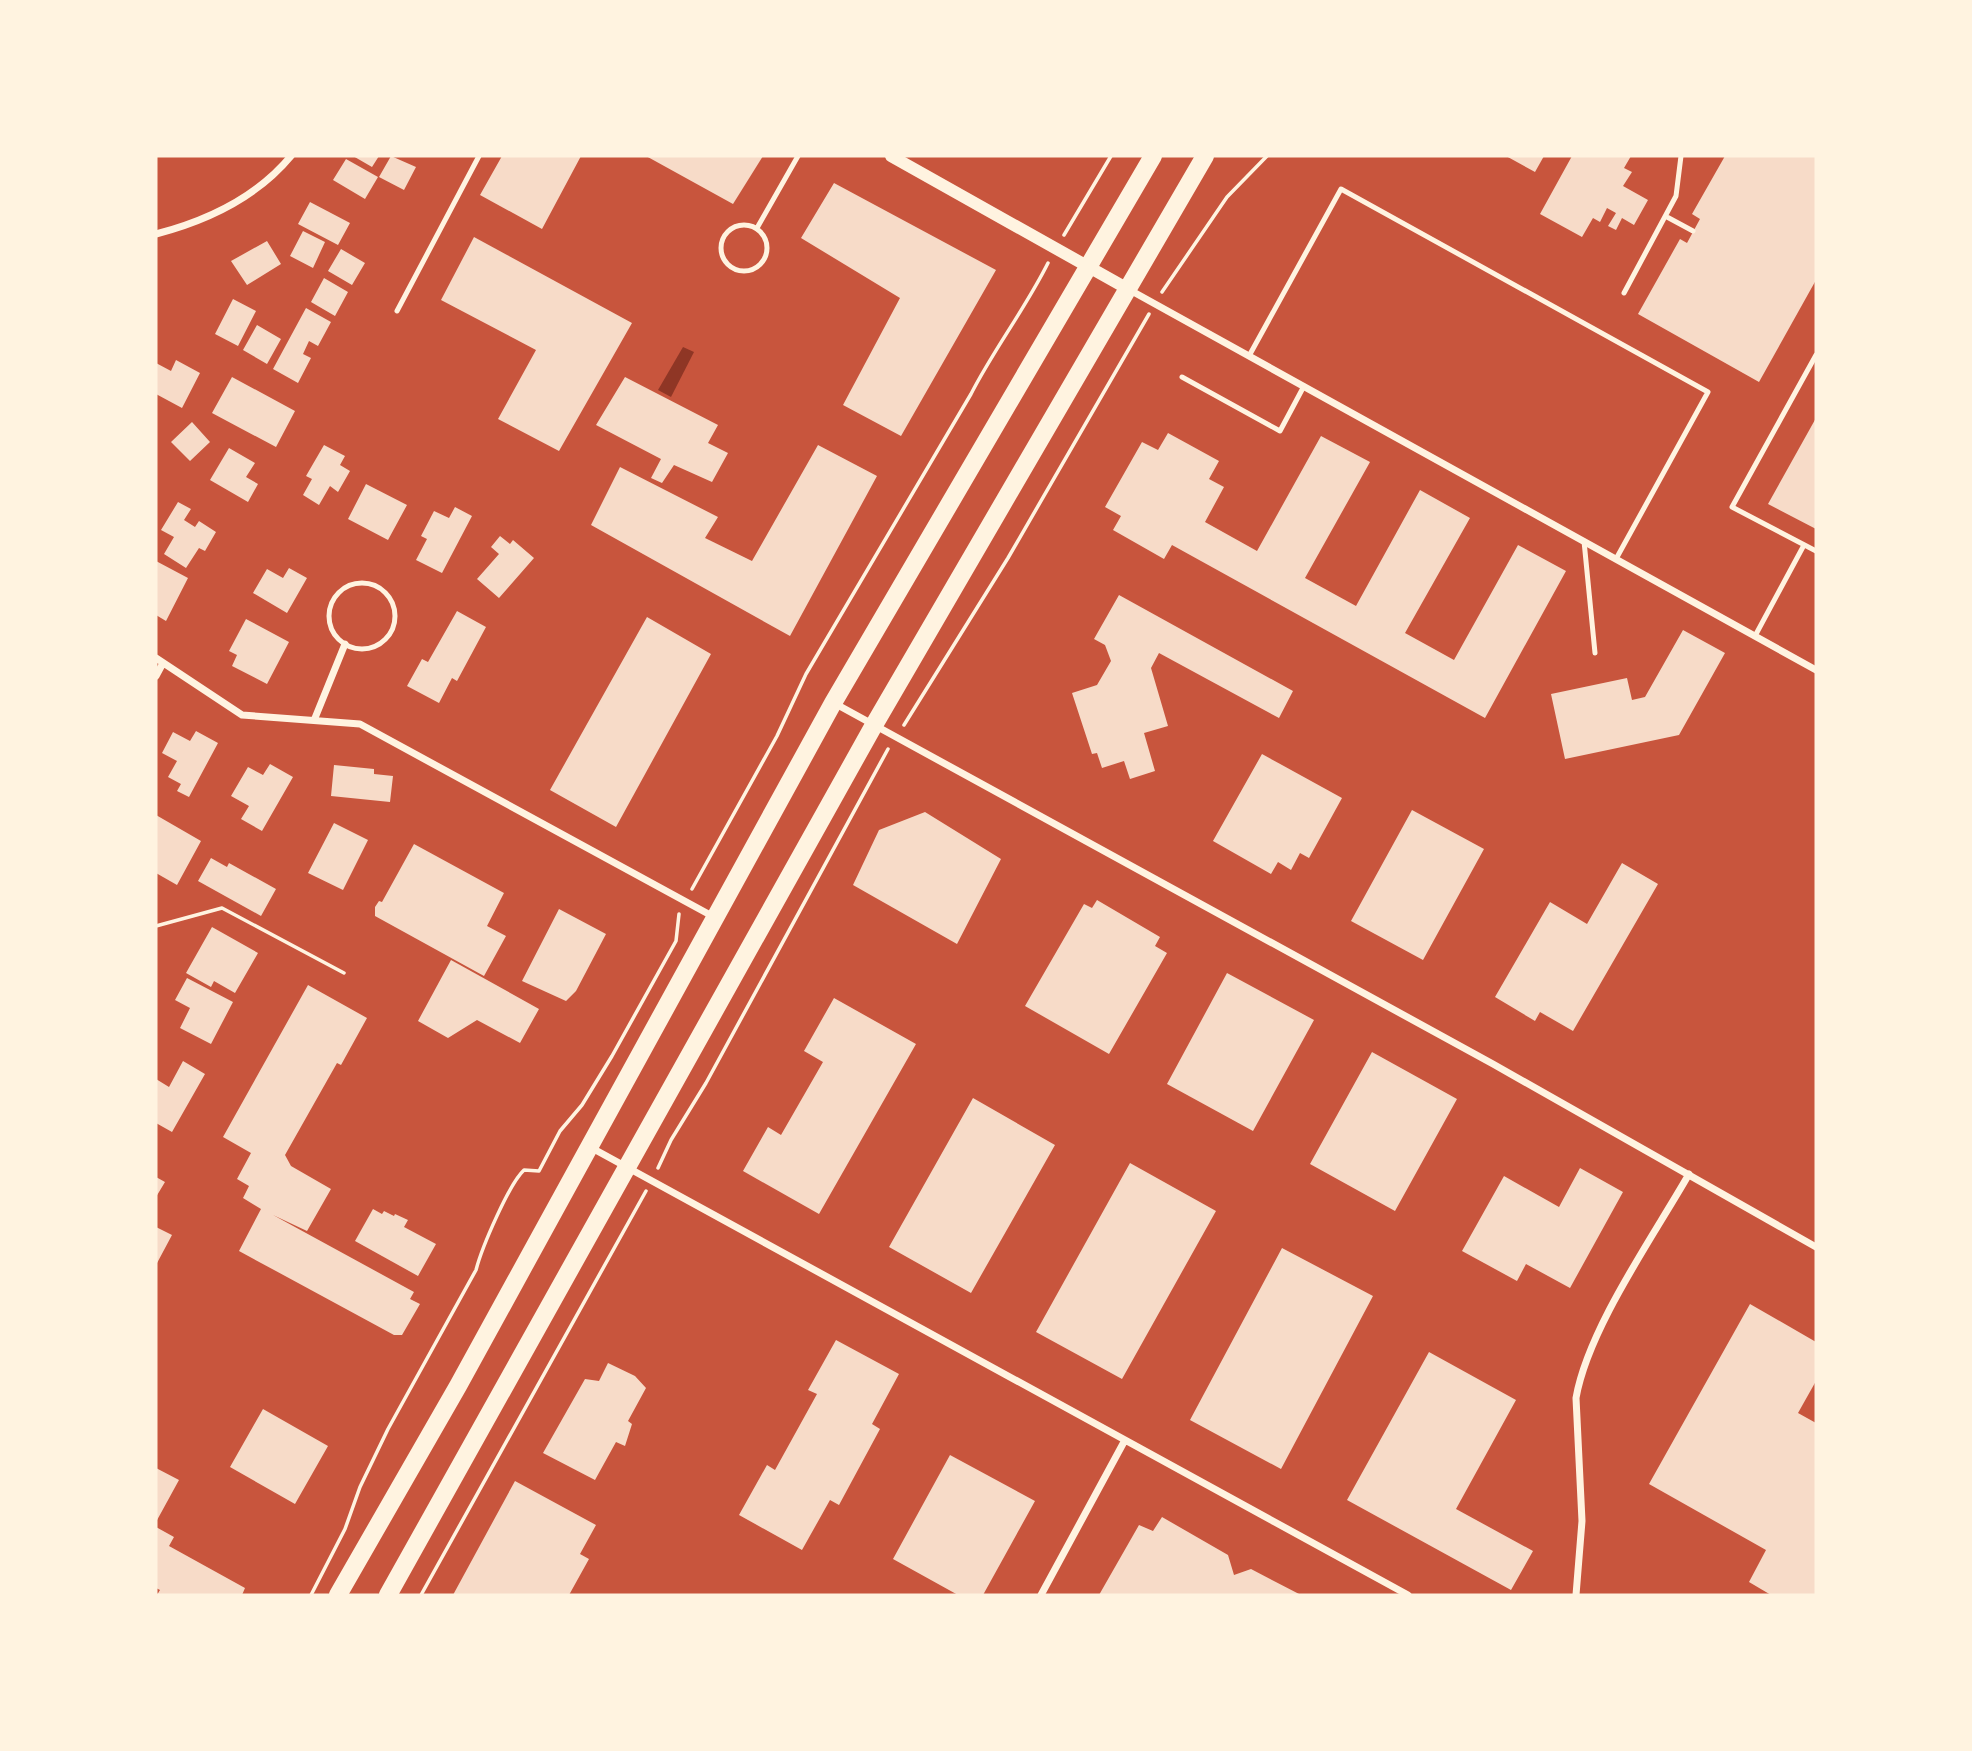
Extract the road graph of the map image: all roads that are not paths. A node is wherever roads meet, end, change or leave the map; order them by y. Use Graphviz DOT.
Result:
graph roads {
  1 [pos="291,156"];
  2 [pos="479,156"];
  3 [pos="798,156"];
  4 [pos="891,156"];
  5 [pos="1153,156"];
  6 [pos="1205,156"];
  7 [pos="1681,156"];
  8 [pos="1667,217"];
  9 [pos="757,228"];
  10 [pos="1693,231"];
  11 [pos="156,234"];
  12 [pos="1088,266"];
  13 [pos="1128,289"];
  14 [pos="1624,293"];
  15 [pos="397,311"];
  16 [pos="1816,355"];
  17 [pos="1249,356"];
  18 [pos="1182,377"];
  19 [pos="1304,386"];
  20 [pos="1584,541"];
  21 [pos="1804,545"];
  22 [pos="1816,551"];
  23 [pos="1616,559"];
  24 [pos="1755,636"];
  25 [pos="345,644"];
  26 [pos="1595,653"];
  27 [pos="159,661"];
  28 [pos="1816,670"];
  29 [pos="156,676"];
  30 [pos="833,703"];
  31 [pos="315,718"];
  32 [pos="874,724"];
  33 [pos="714,917"];
  34 [pos="590,1147"];
  35 [pos="625,1166"];
  36 [pos="1689,1174"];
  37 [pos="1816,1247"];
  38 [pos="1125,1440"];
  39 [pos="338,1595"];
  40 [pos="388,1595"];
  41 [pos="1041,1595"];
  42 [pos="1408,1595"];
  43 [pos="1576,1595"];
  1 -- 11 [label="street"];
  2 -- 15 [label="lane"];
  3 -- 9 [label="lane"];
  4 -- 12 [label="street"];
  5 -- 12 [label="main road"];
  6 -- 13 [label="main road"];
  7 -- 8 [label="lane"];
  8 -- 10 [label="lane"];
  8 -- 14 [label="lane"];
  9 -- 9 [label="lane"];
  12 -- 13 [label="street"];
  12 -- 30 [label="main road"];
  13 -- 17 [label="street"];
  13 -- 32 [label="main road"];
  16 -- 21 [label="lane"];
  17 -- 19 [label="street"];
  17 -- 23 [label="lane"];
  18 -- 19 [label="lane"];
  19 -- 20 [label="street"];
  20 -- 23 [label="street"];
  20 -- 26 [label="lane"];
  21 -- 22 [label="lane"];
  21 -- 24 [label="lane"];
  23 -- 24 [label="street"];
  24 -- 28 [label="street"];
  25 -- 25 [label="lane"];
  25 -- 31 [label="street"];
  27 -- 29 [label="street"];
  27 -- 31 [label="street"];
  30 -- 32 [label="street"];
  30 -- 33 [label="main road"];
  31 -- 33 [label="street"];
  32 -- 35 [label="main road"];
  32 -- 36 [label="street"];
  33 -- 34 [label="main road"];
  34 -- 35 [label="street"];
  34 -- 39 [label="main road"];
  35 -- 38 [label="street"];
  35 -- 40 [label="main road"];
  36 -- 37 [label="street"];
  36 -- 43 [label="street"];
  38 -- 41 [label="street"];
  38 -- 42 [label="street"];
}
